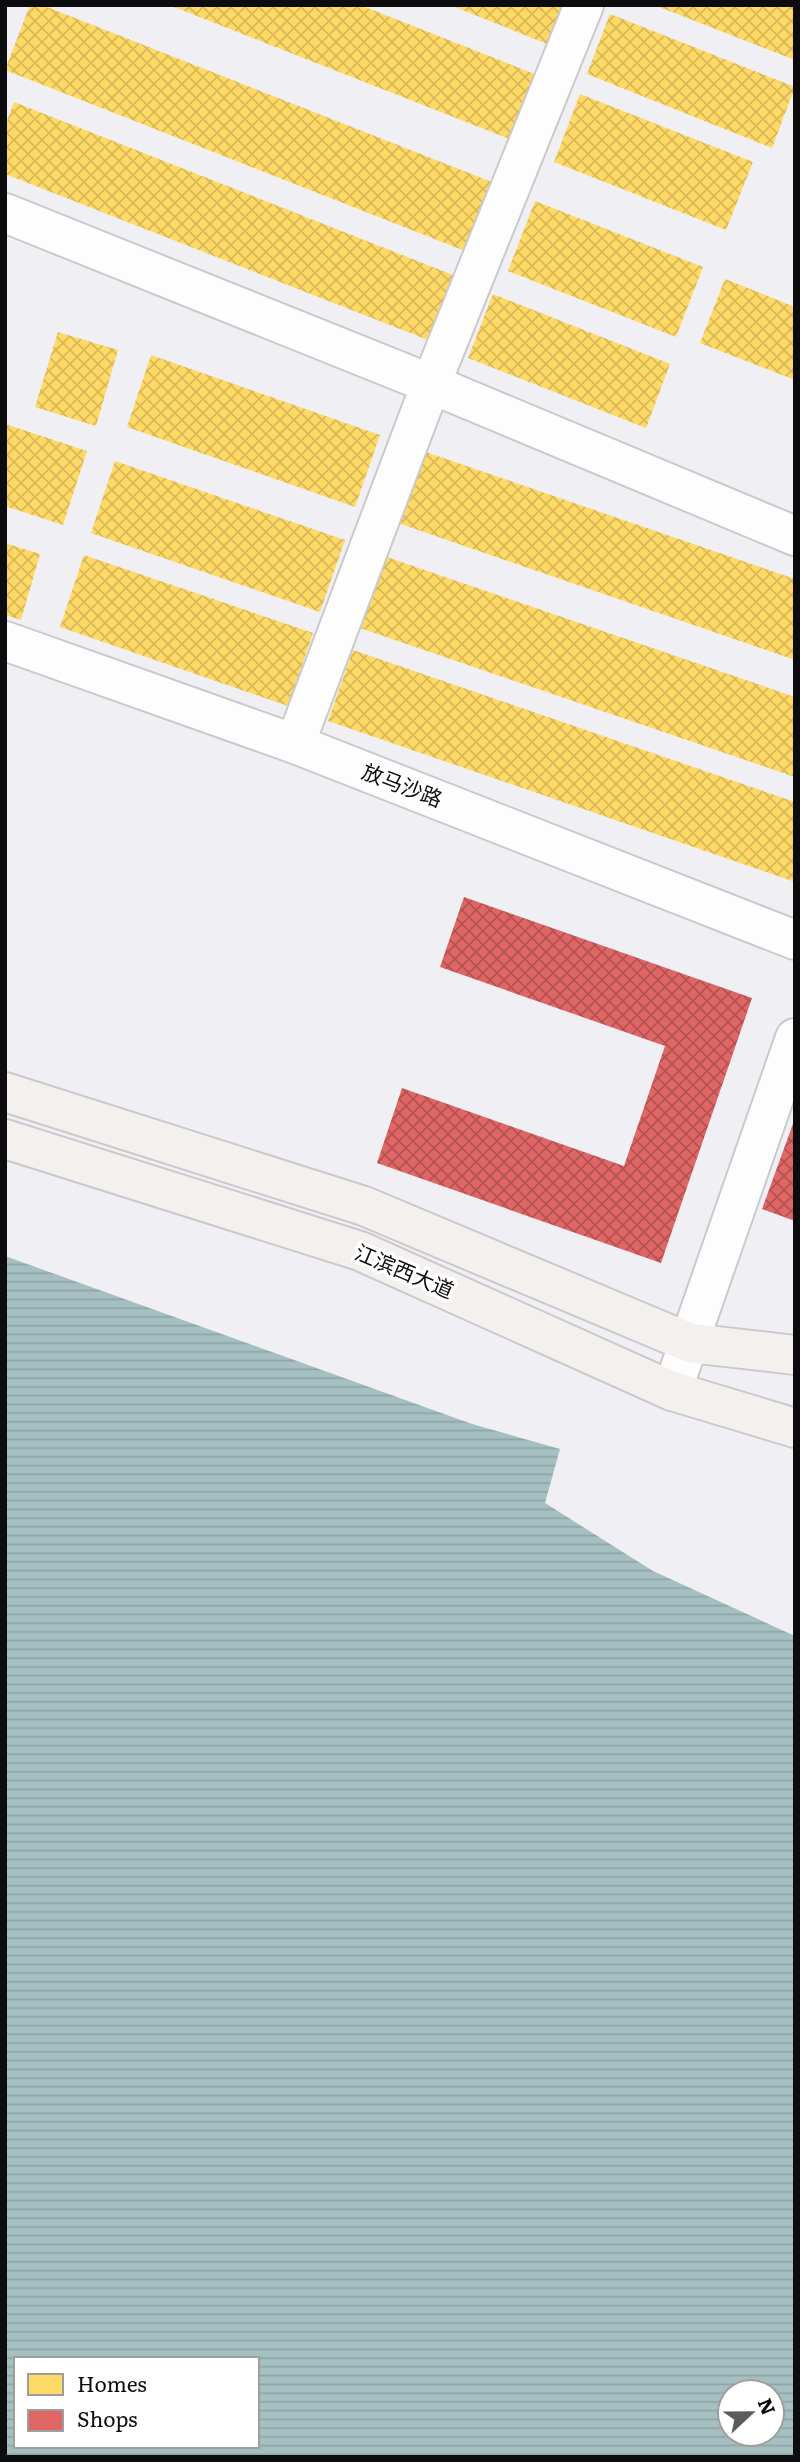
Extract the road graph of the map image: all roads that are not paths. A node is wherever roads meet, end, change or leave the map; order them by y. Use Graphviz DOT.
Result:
graph roads {
  1 [pos="584,5"];
  2 [pos="5,213"];
  3 [pos="431,384"];
  4 [pos="795,536"];
  5 [pos="5,641"];
  6 [pos="295,744"];
  7 [pos="795,940"];
  8 [pos="795,1038"];
  9 [pos="5,1092"];
  10 [pos="5,1139"];
  11 [pos="690,1343"];
  12 [pos="795,1355"];
  13 [pos="672,1391"];
  14 [pos="795,1428"];
  1 -- 3 [label="street"];
  2 -- 3 [label="street"];
  3 -- 4 [label="street"];
  3 -- 6 [label="street"];
  5 -- 6 [label="street, 放马沙路"];
  6 -- 7 [label="street, 放马沙路"];
  8 -- 11 [label="street"];
  9 -- 11 [label="main road"];
  10 -- 13 [label="main road, 江滨西大道"];
  11 -- 12 [label="main road"];
  11 -- 13 [label="street"];
  13 -- 14 [label="main road, 江滨西大道"];
}
